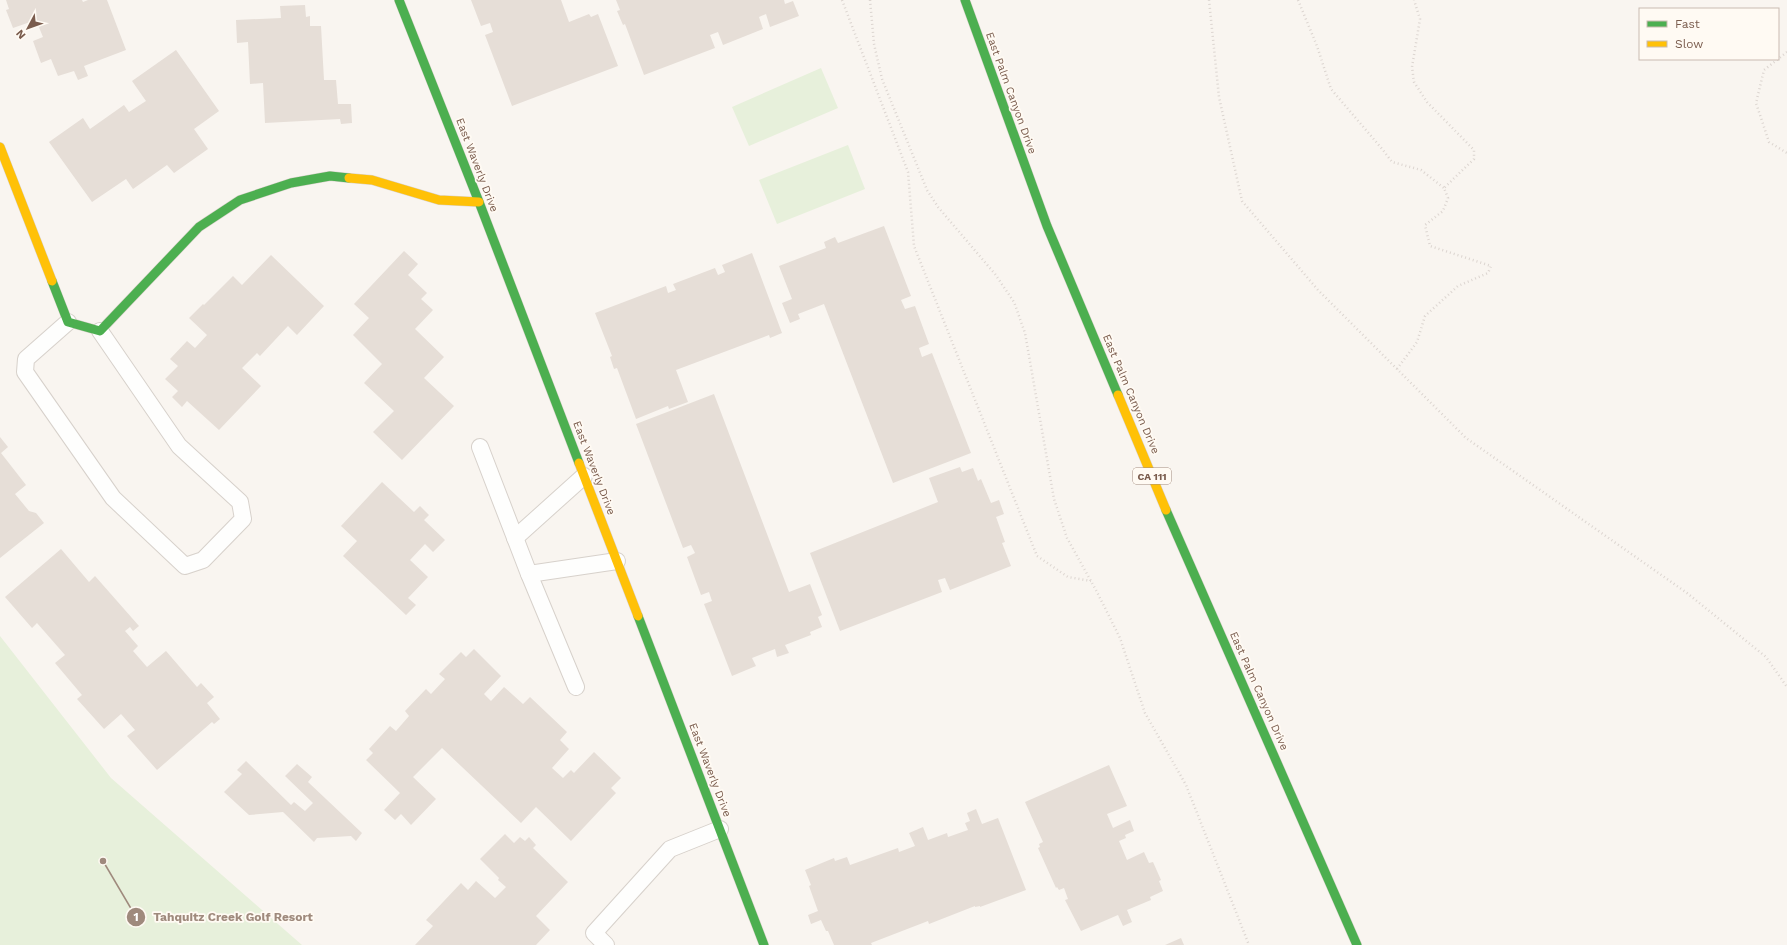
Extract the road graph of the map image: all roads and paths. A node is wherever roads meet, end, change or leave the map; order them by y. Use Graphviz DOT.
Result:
graph roads {
  1 [pos="399,0"];
  2 [pos="842,0"];
  3 [pos="870,0"];
  4 [pos="965,0"];
  5 [pos="1209,0"];
  6 [pos="1298,0"];
  7 [pos="1414,0"];
  8 [pos="1787,52"];
  9 [pos="1779,58"];
  10 [pos="1777,60"];
  11 [pos="0,147"];
  12 [pos="1787,153"];
  13 [pos="1444,188"];
  14 [pos="479,202"];
  15 [pos="68,322"];
  16 [pos="100,331"];
  17 [pos="1397,369"];
  18 [pos="480,447"];
  19 [pos="584,476"];
  20 [pos="515,538"];
  21 [pos="617,561"];
  22 [pos="529,574"];
  23 [pos="1091,581"];
  24 [pos="576,687"];
  25 [pos="1787,687"];
  26 [pos="720,829"];
  27 [pos="606,945"];
  28 [pos="764,945"];
  29 [pos="1249,945"];
  30 [pos="1356,945"];
  1 -- 14 [label="street, East Waverly Drive"];
  2 -- 23 [label="path"];
  3 -- 23 [label="path"];
  4 -- 30 [label="street, East Palm Canyon Drive / CA 111"];
  5 -- 17 [label="path"];
  6 -- 13 [label="path"];
  7 -- 13 [label="path"];
  8 -- 9 [label="path"];
  10 -- 12 [label="path"];
  11 -- 15 [label="street"];
  13 -- 17 [label="path"];
  14 -- 16 [label="street"];
  14 -- 19 [label="street, East Waverly Drive"];
  15 -- 16 [label="street"];
  15 -- 16 [label="lane"];
  17 -- 25 [label="path"];
  18 -- 20 [label="lane"];
  19 -- 20 [label="lane"];
  19 -- 21 [label="street, East Waverly Drive"];
  20 -- 22 [label="lane"];
  21 -- 22 [label="lane"];
  21 -- 26 [label="street, East Waverly Drive"];
  22 -- 24 [label="lane"];
  23 -- 29 [label="path"];
  26 -- 27 [label="lane"];
  26 -- 28 [label="street, East Waverly Drive"];
}
